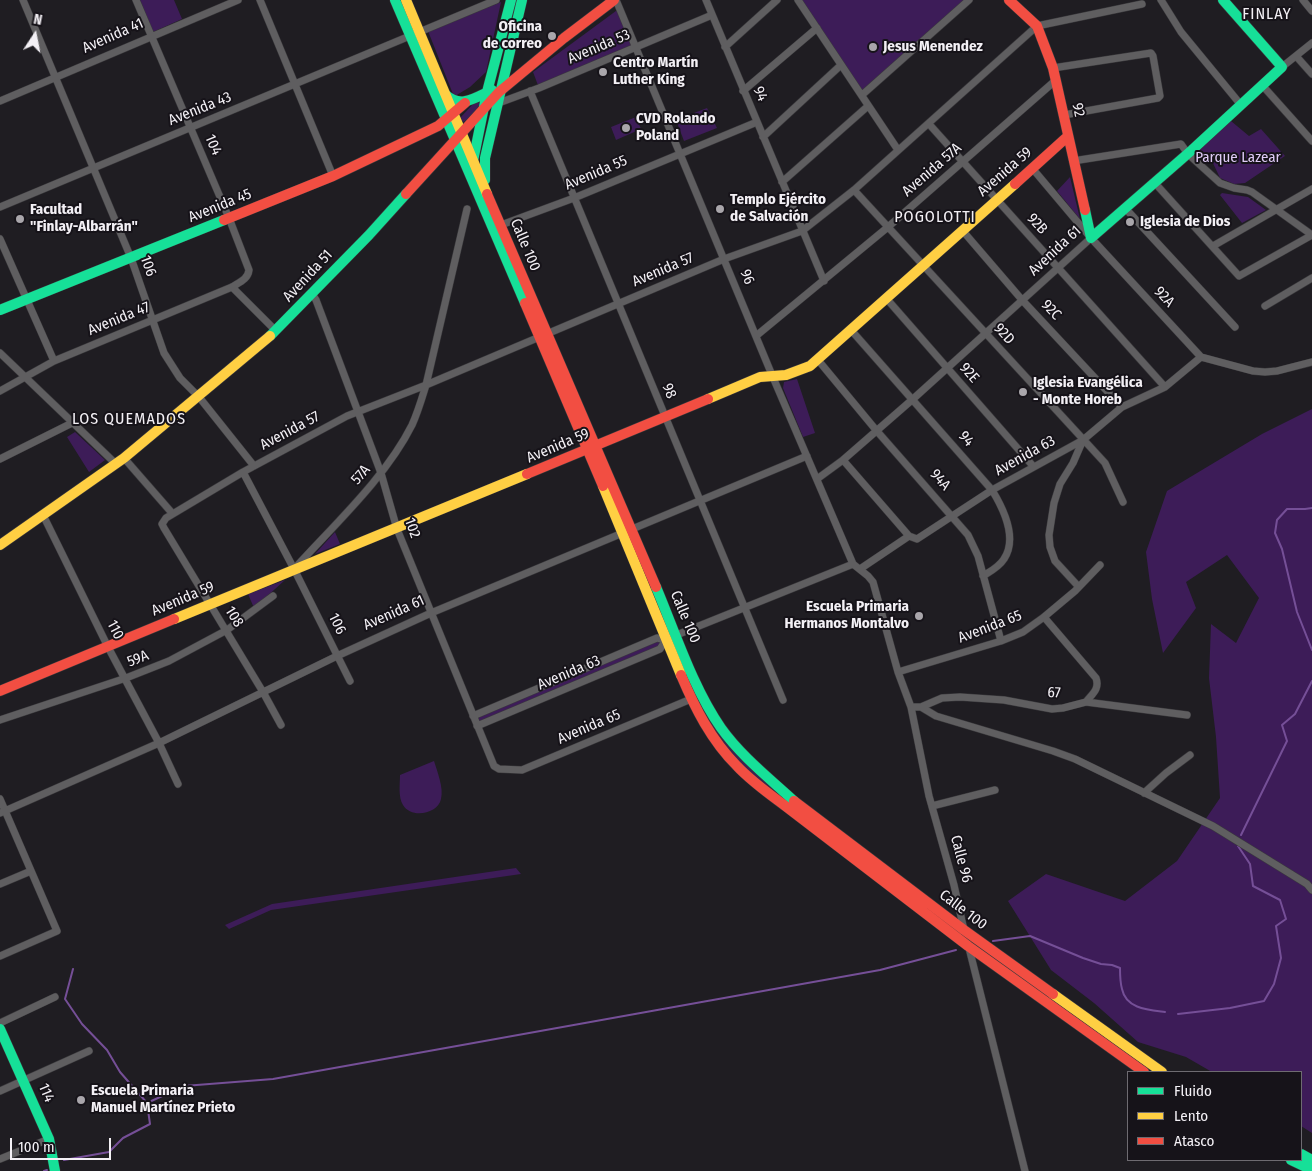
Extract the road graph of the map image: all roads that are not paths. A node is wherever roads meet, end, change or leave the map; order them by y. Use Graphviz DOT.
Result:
graph roads {
  1 [pos="23,0"];
  2 [pos="136,0"];
  3 [pos="238,0"];
  4 [pos="260,0"];
  5 [pos="395,0"];
  6 [pos="406,0"];
  7 [pos="496,0"];
  8 [pos="511,0"];
  9 [pos="522,0"];
  10 [pos="615,0"];
  11 [pos="706,0"];
  12 [pos="777,0"];
  13 [pos="798,0"];
  14 [pos="969,0"];
  15 [pos="1009,0"];
  16 [pos="1160,0"];
  17 [pos="1223,0"];
  18 [pos="1303,0"];
  19 [pos="1142,4"];
  20 [pos="1312,11"];
  21 [pos="712,15"];
  22 [pos="1037,26"];
  23 [pos="817,28"];
  24 [pos="415,34"];
  25 [pos="152,36"];
  26 [pos="1312,42"];
  27 [pos="635,47"];
  28 [pos="725,47"];
  29 [pos="510,52"];
  30 [pos="1296,56"];
  31 [pos="841,65"];
  32 [pos="494,67"];
  33 [pos="1052,68"];
  34 [pos="1282,68"];
  35 [pos="525,69"];
  36 [pos="1312,74"];
  37 [pos="56,78"];
  38 [pos="1056,80"];
  39 [pos="296,84"];
  40 [pos="1262,85"];
  41 [pos="501,89"];
  42 [pos="530,91"];
  43 [pos="744,91"];
  44 [pos="444,92"];
  45 [pos="487,92"];
  46 [pos="862,95"];
  47 [pos="0,101"];
  48 [pos="467,101"];
  49 [pos="497,104"];
  50 [pos="1241,104"];
  51 [pos="868,106"];
  52 [pos="484,110"];
  53 [pos="1064,115"];
  54 [pos="450,117"];
  55 [pos="757,122"];
  56 [pos="929,124"];
  57 [pos="191,128"];
  58 [pos="458,137"];
  59 [pos="763,137"];
  60 [pos="1067,137"];
  61 [pos="1312,141"];
  62 [pos="898,150"];
  63 [pos="680,153"];
  64 [pos="1188,154"];
  65 [pos="439,158"];
  66 [pos="473,160"];
  67 [pos="963,161"];
  68 [pos="1073,161"];
  69 [pos="94,168"];
  70 [pos="1032,168"];
  71 [pos="471,175"];
  72 [pos="333,176"];
  73 [pos="782,182"];
  74 [pos="1154,182"];
  75 [pos="1312,189"];
  76 [pos="854,190"];
  77 [pos="487,192"];
  78 [pos="574,198"];
  79 [pos="996,200"];
  80 [pos="0,207"];
  81 [pos="1125,208"];
  82 [pos="467,209"];
  83 [pos="1276,210"];
  84 [pos="230,218"];
  85 [pos="501,225"];
  86 [pos="888,227"];
  87 [pos="962,230"];
  88 [pos="802,231"];
  89 [pos="1312,235"];
  90 [pos="1091,238"];
  91 [pos="0,240"];
  92 [pos="1213,246"];
  93 [pos="131,258"];
  94 [pos="724,259"];
  95 [pos="923,265"];
  96 [pos="1059,268"];
  97 [pos="249,274"];
  98 [pos="1312,278"];
  99 [pos="824,281"];
  100 [pos="232,286"];
  101 [pos="312,294"];
  102 [pos="26,298"];
  103 [pos="886,298"];
  104 [pos="1023,301"];
  105 [pos="618,304"];
  106 [pos="1265,306"];
  107 [pos="0,310"];
  108 [pos="152,320"];
  109 [pos="1235,327"];
  110 [pos="851,330"];
  111 [pos="276,331"];
  112 [pos="985,334"];
  113 [pos="543,335"];
  114 [pos="756,336"];
  115 [pos="0,353"];
  116 [pos="1201,358"];
  117 [pos="818,360"];
  118 [pos="54,361"];
  119 [pos="1312,362"];
  120 [pos="947,369"];
  121 [pos="772,375"];
  122 [pos="24,377"];
  123 [pos="426,385"];
  124 [pos="1165,386"];
  125 [pos="0,391"];
  126 [pos="199,397"];
  127 [pos="913,399"];
  128 [pos="1122,407"];
  129 [pos="359,411"];
  130 [pos="665,417"];
  131 [pos="72,423"];
  132 [pos="876,430"];
  133 [pos="1083,440"];
  134 [pos="592,448"];
  135 [pos="807,456"];
  136 [pos="0,459"];
  137 [pos="843,460"];
  138 [pos="120,461"];
  139 [pos="254,466"];
  140 [pos="1033,466"];
  141 [pos="243,472"];
  142 [pos="381,473"];
  143 [pos="818,479"];
  144 [pos="992,490"];
  145 [pos="700,501"];
  146 [pos="1123,502"];
  147 [pos="172,513"];
  148 [pos="43,516"];
  149 [pos="953,516"];
  150 [pos="162,524"];
  151 [pos="397,529"];
  152 [pos="632,530"];
  153 [pos="622,534"];
  154 [pos="909,536"];
  155 [pos="0,545"];
  156 [pos="853,564"];
  157 [pos="1100,565"];
  158 [pos="294,569"];
  159 [pos="860,569"];
  160 [pos="983,576"];
  161 [pos="1078,586"];
  162 [pos="272,596"];
  163 [pos="210,604"];
  164 [pos="744,608"];
  165 [pos="431,613"];
  166 [pos="1044,617"];
  167 [pos="227,630"];
  168 [pos="677,635"];
  169 [pos="666,640"];
  170 [pos="1000,641"];
  171 [pos="108,647"];
  172 [pos="337,656"];
  173 [pos="898,672"];
  174 [pos="126,678"];
  175 [pos="350,681"];
  176 [pos="0,691"];
  177 [pos="263,692"];
  178 [pos="691,699"];
  179 [pos="783,700"];
  180 [pos="1086,702"];
  181 [pos="911,707"];
  182 [pos="921,707"];
  183 [pos="1187,715"];
  184 [pos="473,716"];
  185 [pos="0,720"];
  186 [pos="281,725"];
  187 [pos="477,726"];
  188 [pos="159,743"];
  189 [pos="1190,755"];
  190 [pos="496,768"];
  191 [pos="178,784"];
  192 [pos="995,790"];
  193 [pos="1144,793"];
  194 [pos="0,799"];
  195 [pos="789,803"];
  196 [pos="932,806"];
  197 [pos="2,812"];
  198 [pos="31,871"];
  199 [pos="0,884"];
  200 [pos="1312,890"];
  201 [pos="964,930"];
  202 [pos="968,946"];
  203 [pos="0,956"];
  204 [pos="55,997"];
  205 [pos="0,1024"];
  206 [pos="0,1029"];
  207 [pos="89,1051"];
  208 [pos="1143,1071"];
  209 [pos="1161,1071"];
  210 [pos="24,1081"];
  211 [pos="0,1091"];
  212 [pos="49,1139"];
  213 [pos="0,1159"];
  214 [pos="1293,1161"];
  215 [pos="1312,1170"];
  216 [pos="55,1171"];
  217 [pos="1025,1171"];
  1 -- 37 [label="street, 106"];
  2 -- 25 [label="street, 104"];
  3 -- 25 [label="street, Avenida 41"];
  4 -- 39 [label="street"];
  5 -- 24 [label="main road, Calle 100"];
  6 -- 24 [label="main road, Calle 100"];
  7 -- 24 [label="street, Avenida 43"];
  8 -- 32 [label="main road"];
  9 -- 29 [label="main road"];
  10 -- 27 [label="street, 96"];
  10 -- 35 [label="main road, Avenida 51"];
  11 -- 21 [label="street, 94"];
  12 -- 28 [label="street"];
  13 -- 23 [label="street"];
  14 -- 46 [label="street"];
  15 -- 22 [label="main road, 92"];
  16 -- 50 [label="street"];
  17 -- 34 [label="main road"];
  18 -- 20 [label="street"];
  19 -- 22 [label="street"];
  21 -- 27 [label="street, Avenida 53"];
  21 -- 28 [label="street, 94"];
  22 -- 33 [label="main road, 92"];
  22 -- 56 [label="street, Avenida 57"];
  23 -- 31 [label="street"];
  23 -- 43 [label="street"];
  24 -- 39 [label="street, Avenida 43"];
  24 -- 44 [label="main road, Calle 100"];
  24 -- 54 [label="main road, Calle 100"];
  25 -- 37 [label="street, Avenida 41"];
  25 -- 57 [label="street, 104"];
  26 -- 30 [label="street, Avenida 61"];
  27 -- 42 [label="street, Avenida 53"];
  27 -- 63 [label="street, 96"];
  28 -- 43 [label="street, 94"];
  29 -- 35 [label="main road"];
  29 -- 41 [label="main road"];
  30 -- 34 [label="street, Avenida 61"];
  30 -- 36 [label="street"];
  31 -- 46 [label="street"];
  31 -- 59 [label="street"];
  32 -- 45 [label="main road"];
  32 -- 48 [label="main road"];
  33 -- 38 [label="main road, 92"];
  33 -- 53 [label="street"];
  34 -- 40 [label="main road, Avenida 61"];
  35 -- 41 [label="main road, Avenida 51"];
  37 -- 47 [label="street, Avenida 41"];
  37 -- 69 [label="street, 106"];
  38 -- 53 [label="main road, 92"];
  38 -- 67 [label="street, Avenida 57A"];
  39 -- 57 [label="street, Avenida 43"];
  39 -- 72 [label="street"];
  40 -- 50 [label="main road, Avenida 61"];
  40 -- 61 [label="street"];
  41 -- 45 [label="main road"];
  41 -- 49 [label="main road"];
  41 -- 52 [label="main road, Avenida 51"];
  42 -- 49 [label="street, Avenida 53"];
  42 -- 78 [label="street, 98"];
  43 -- 55 [label="street, 94"];
  44 -- 48 [label="main road"];
  44 -- 54 [label="main road, Calle 100"];
  45 -- 48 [label="main road"];
  45 -- 52 [label="main road"];
  46 -- 51 [label="street"];
  48 -- 54 [label="main road, Avenida 45"];
  49 -- 52 [label="street, Avenida 53"];
  49 -- 77 [label="main road"];
  50 -- 64 [label="main road, Avenida 61"];
  51 -- 62 [label="street"];
  51 -- 73 [label="street"];
  52 -- 58 [label="main road, Avenida 51"];
  52 -- 66 [label="main road"];
  53 -- 60 [label="main road, 92"];
  54 -- 58 [label="main road, Calle 100"];
  54 -- 72 [label="main road, Avenida 45"];
  55 -- 59 [label="street, 94"];
  55 -- 63 [label="street, Avenida 55"];
  56 -- 62 [label="street, Avenida 57"];
  56 -- 67 [label="street, 92B"];
  57 -- 69 [label="street, Avenida 43"];
  57 -- 84 [label="street, 104"];
  58 -- 65 [label="main road, Avenida 51"];
  58 -- 66 [label="main road, Calle 100"];
  58 -- 71 [label="main road, Calle 100"];
  59 -- 73 [label="street, 94"];
  60 -- 68 [label="main road, 92"];
  60 -- 70 [label="main road, Avenida 59"];
  62 -- 76 [label="street, Avenida 57"];
  63 -- 78 [label="street, Avenida 55"];
  63 -- 94 [label="street, 96"];
  64 -- 68 [label="street"];
  64 -- 74 [label="main road, Avenida 61"];
  64 -- 83 [label="street"];
  65 -- 71 [label="main road"];
  65 -- 101 [label="main road, Avenida 51"];
  66 -- 71 [label="main road"];
  66 -- 77 [label="main road, Calle 100"];
  67 -- 79 [label="street, 92B"];
  67 -- 86 [label="street, Avenida 57A"];
  68 -- 90 [label="main road, 92"];
  69 -- 80 [label="street, Avenida 43"];
  69 -- 93 [label="street, 106"];
  70 -- 79 [label="main road, Avenida 59"];
  70 -- 90 [label="street, 92A"];
  71 -- 113 [label="main road, Calle 100"];
  72 -- 84 [label="main road, Avenida 45"];
  73 -- 88 [label="street, 94"];
  74 -- 81 [label="main road, Avenida 61"];
  74 -- 92 [label="street"];
  75 -- 83 [label="street"];
  76 -- 86 [label="street, 92D"];
  76 -- 88 [label="street, Avenida 57"];
  77 -- 85 [label="main road, Calle 100"];
  78 -- 85 [label="street, Avenida 55"];
  78 -- 105 [label="street, 98"];
  79 -- 87 [label="main road, Avenida 59"];
  79 -- 96 [label="street, 92B"];
  81 -- 90 [label="main road, Avenida 61"];
  81 -- 109 [label="street"];
  82 -- 123 [label="street, 57A"];
  83 -- 89 [label="street"];
  83 -- 92 [label="street"];
  84 -- 93 [label="main road, Avenida 45"];
  84 -- 97 [label="street, 104"];
  85 -- 113 [label="main road, Calle 100"];
  86 -- 95 [label="street, 92D"];
  86 -- 99 [label="street, Avenida 57A"];
  87 -- 95 [label="main road, Avenida 59"];
  87 -- 104 [label="street, 92C"];
  88 -- 94 [label="street, Avenida 57"];
  88 -- 99 [label="street, 94"];
  89 -- 92 [label="street"];
  90 -- 96 [label="street, Avenida 61"];
  90 -- 116 [label="street, 92A"];
  91 -- 102 [label="street"];
  93 -- 102 [label="main road, Avenida 45"];
  93 -- 108 [label="street, 106"];
  94 -- 105 [label="street, Avenida 57"];
  94 -- 114 [label="street, 96"];
  95 -- 103 [label="main road, Avenida 59"];
  95 -- 112 [label="street, 92D"];
  96 -- 104 [label="street, Avenida 61"];
  96 -- 124 [label="street, 92B"];
  97 -- 100 [label="street, Avenida 47"];
  98 -- 106 [label="street"];
  99 -- 114 [label="street, Avenida 57A"];
  100 -- 108 [label="street, Avenida 47"];
  100 -- 111 [label="street"];
  101 -- 111 [label="main road, Avenida 51"];
  101 -- 129 [label="street, 102"];
  102 -- 107 [label="main road, Avenida 45"];
  102 -- 118 [label="street"];
  103 -- 110 [label="main road, Avenida 59"];
  103 -- 120 [label="street, 92E"];
  104 -- 112 [label="street, Avenida 61"];
  104 -- 128 [label="street, 92C"];
  105 -- 113 [label="street, Avenida 57"];
  105 -- 130 [label="street, 98"];
  108 -- 118 [label="street, Avenida 47"];
  108 -- 126 [label="street, 106"];
  110 -- 117 [label="main road, Avenida 59"];
  110 -- 127 [label="street, 94"];
  111 -- 126 [label="main road, Avenida 51"];
  112 -- 120 [label="street, Avenida 61"];
  112 -- 133 [label="street, 92D"];
  113 -- 123 [label="street, Avenida 57"];
  113 -- 134 [label="main road, Calle 100"];
  114 -- 121 [label="street, 96"];
  115 -- 122 [label="street"];
  116 -- 119 [label="street"];
  116 -- 124 [label="street, Avenida 63"];
  117 -- 121 [label="main road, Avenida 59"];
  117 -- 132 [label="street, 94A"];
  118 -- 122 [label="street, Avenida 47"];
  120 -- 127 [label="street, Avenida 61"];
  120 -- 140 [label="street, 92E"];
  121 -- 130 [label="main road, Avenida 59"];
  121 -- 135 [label="street, 96"];
  122 -- 125 [label="street, Avenida 47"];
  122 -- 131 [label="street"];
  123 -- 129 [label="street, Avenida 57"];
  123 -- 142 [label="street, 57A"];
  124 -- 128 [label="street, Avenida 63"];
  126 -- 138 [label="main road, Avenida 51"];
  126 -- 139 [label="street, 106"];
  127 -- 132 [label="street, Avenida 61"];
  127 -- 144 [label="street, 94"];
  128 -- 133 [label="street, Avenida 63"];
  129 -- 139 [label="street, Avenida 57"];
  129 -- 142 [label="street, 102"];
  130 -- 134 [label="main road, Avenida 59"];
  130 -- 145 [label="street, 98"];
  131 -- 136 [label="street"];
  131 -- 138 [label="street"];
  132 -- 137 [label="street, Avenida 61"];
  132 -- 149 [label="street, 94A"];
  133 -- 140 [label="street, Avenida 63"];
  133 -- 146 [label="street, 92D"];
  133 -- 161 [label="street"];
  134 -- 151 [label="main road, Avenida 59"];
  134 -- 152 [label="main road, Calle 100"];
  134 -- 153 [label="main road, Calle 100"];
  135 -- 143 [label="street, 96"];
  135 -- 145 [label="street, Avenida 61"];
  137 -- 143 [label="street, Avenida 61"];
  137 -- 154 [label="street"];
  138 -- 147 [label="street"];
  138 -- 148 [label="main road, Avenida 51"];
  139 -- 141 [label="street, Avenida 57"];
  140 -- 144 [label="street, Avenida 63"];
  141 -- 147 [label="street, Avenida 57"];
  141 -- 158 [label="street, 106"];
  142 -- 151 [label="street, 102"];
  142 -- 158 [label="street, 57A"];
  143 -- 156 [label="street, 96"];
  144 -- 149 [label="street, Avenida 63"];
  144 -- 160 [label="street, 94"];
  145 -- 152 [label="street, Avenida 61"];
  145 -- 164 [label="street, 98"];
  147 -- 150 [label="street, Avenida 57"];
  148 -- 155 [label="main road, Avenida 51"];
  148 -- 171 [label="street, 110"];
  149 -- 154 [label="street, Avenida 63"];
  149 -- 160 [label="street, 94A"];
  150 -- 163 [label="street, 108"];
  151 -- 158 [label="main road, Avenida 59"];
  151 -- 165 [label="street, 102"];
  152 -- 153 [label="street, Avenida 61"];
  152 -- 168 [label="main road, Calle 100"];
  153 -- 165 [label="street, Avenida 61"];
  153 -- 169 [label="main road, Calle 100"];
  154 -- 159 [label="street, Avenida 63"];
  156 -- 159 [label="street, Calle 96"];
  156 -- 164 [label="street, Avenida 63"];
  157 -- 161 [label="street, Avenida 65"];
  158 -- 163 [label="main road, Avenida 59"];
  158 -- 172 [label="street, 106"];
  159 -- 173 [label="street, Calle 96"];
  160 -- 170 [label="street, 94A"];
  161 -- 166 [label="street, Avenida 65"];
  162 -- 167 [label="street, 59A"];
  163 -- 167 [label="street, 108"];
  163 -- 171 [label="main road, Avenida 59"];
  164 -- 168 [label="street, Avenida 63"];
  164 -- 179 [label="street, 98"];
  165 -- 172 [label="street, Avenida 61"];
  165 -- 184 [label="street, 102"];
  166 -- 170 [label="street, Avenida 65"];
  166 -- 180 [label="street"];
  167 -- 174 [label="street, 59A"];
  167 -- 177 [label="street, 108"];
  168 -- 169 [label="street, Avenida 63"];
  168 -- 195 [label="main road, Calle 100"];
  169 -- 178 [label="main road, Calle 100"];
  169 -- 184 [label="street, Avenida 63"];
  169 -- 187 [label="street, Avenida 63"];
  170 -- 173 [label="street, Avenida 65"];
  171 -- 174 [label="street, 110"];
  171 -- 176 [label="main road, Avenida 59"];
  172 -- 175 [label="street, 106"];
  172 -- 177 [label="street, Avenida 61"];
  173 -- 181 [label="street, Calle 96"];
  174 -- 185 [label="street, 59A"];
  174 -- 188 [label="street, 110"];
  177 -- 186 [label="street, 108"];
  177 -- 188 [label="street, Avenida 61"];
  178 -- 190 [label="street, Avenida 65"];
  178 -- 195 [label="main road, Calle 100"];
  180 -- 182 [label="street, 67"];
  180 -- 183 [label="street, 67"];
  181 -- 182 [label="street"];
  181 -- 196 [label="street, Calle 96"];
  182 -- 193 [label="street"];
  184 -- 187 [label="street, 102"];
  187 -- 190 [label="street, 102"];
  188 -- 191 [label="street, 110"];
  188 -- 197 [label="street, Avenida 61"];
  189 -- 193 [label="street"];
  192 -- 196 [label="street"];
  193 -- 200 [label="street"];
  194 -- 197 [label="street"];
  195 -- 201 [label="main road, Calle 100"];
  195 -- 202 [label="main road, Calle 100"];
  196 -- 201 [label="street, Calle 96"];
  197 -- 198 [label="street"];
  198 -- 199 [label="street"];
  198 -- 203 [label="street"];
  201 -- 202 [label="street, Calle 96"];
  201 -- 209 [label="main road, Calle 100"];
  202 -- 208 [label="main road, Calle 100"];
  202 -- 217 [label="street, Calle 96"];
  204 -- 205 [label="street"];
  206 -- 210 [label="main road, 114"];
  207 -- 210 [label="street"];
  210 -- 211 [label="street"];
  210 -- 212 [label="main road, 114"];
  212 -- 213 [label="street"];
  212 -- 216 [label="main road, 114"];
  214 -- 215 [label="main road"];
}
